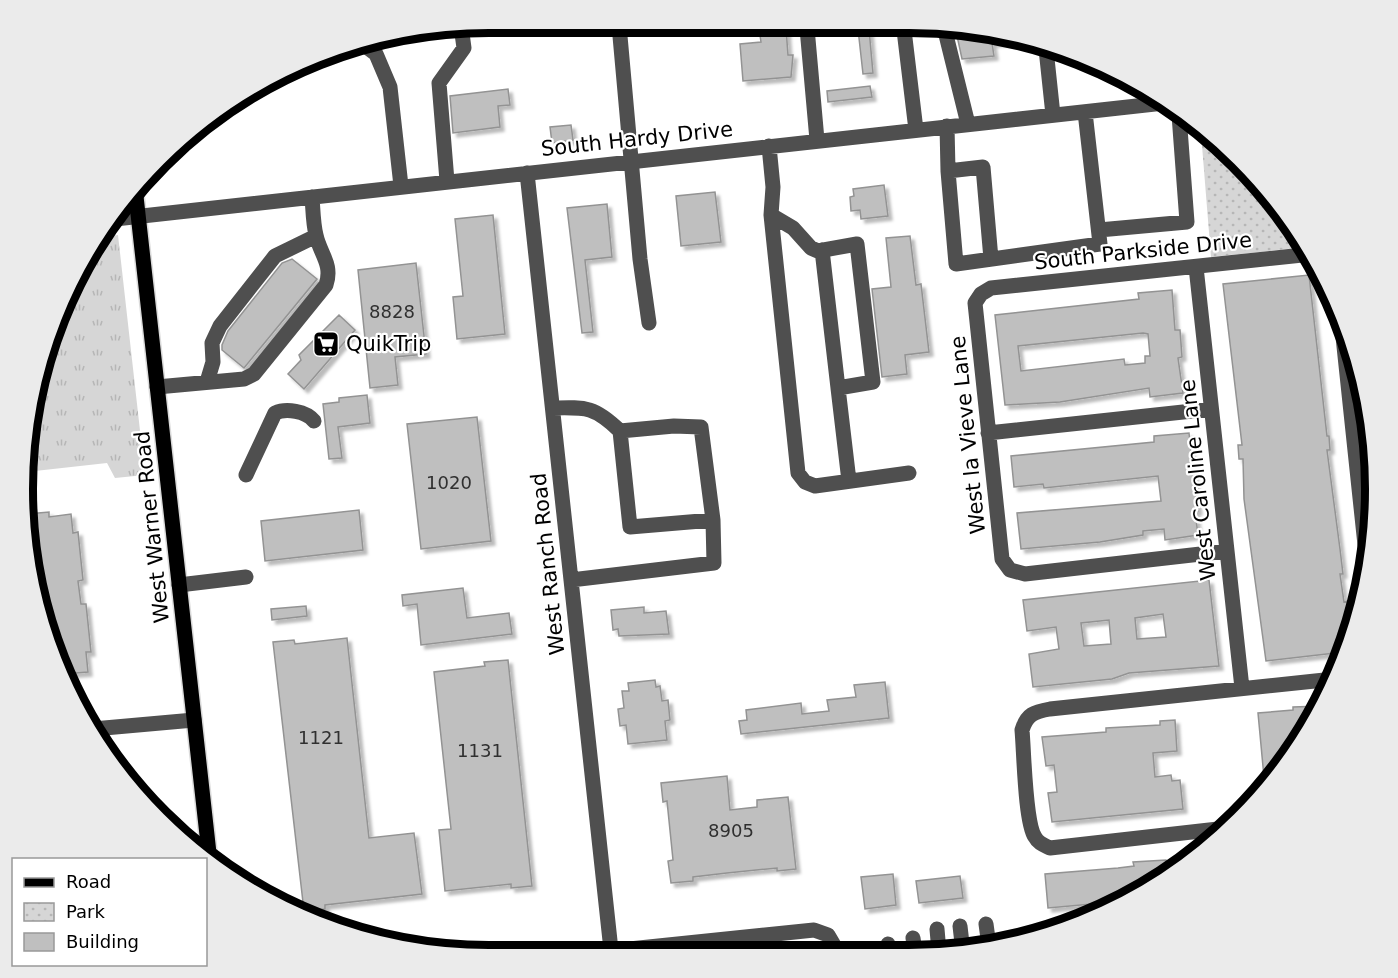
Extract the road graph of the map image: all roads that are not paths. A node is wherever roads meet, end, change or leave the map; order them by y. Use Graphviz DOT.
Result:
graph roads {
  1 [pos="620,33"];
  2 [pos="807,33"];
  3 [pos="904,33"];
  4 [pos="462,34"];
  5 [pos="946,35"];
  6 [pos="370,49"];
  7 [pos="1047,54"];
  8 [pos="1153,104"];
  9 [pos="1084,112"];
  10 [pos="1053,115"];
  11 [pos="1180,122"];
  12 [pos="968,124"];
  13 [pos="947,126"];
  14 [pos="916,130"];
  15 [pos="817,140"];
  16 [pos="769,146"];
  17 [pos="630,160"];
  18 [pos="948,171"];
  19 [pos="527,173"];
  20 [pos="447,181"];
  21 [pos="401,186"];
  22 [pos="312,197"];
  23 [pos="136,200"];
  24 [pos="771,215"];
  25 [pos="138,217"];
  26 [pos="122,218"];
  27 [pos="1098,230"];
  28 [pos="316,236"];
  29 [pos="822,250"];
  30 [pos="1300,255"];
  31 [pos="991,259"];
  32 [pos="1196,267"];
  33 [pos="981,294"];
  34 [pos="649,323"];
  35 [pos="1345,357"];
  36 [pos="207,382"];
  37 [pos="157,387"];
  38 [pos="838,388"];
  39 [pos="553,408"];
  40 [pos="1211,409"];
  41 [pos="314,421"];
  42 [pos="620,431"];
  43 [pos="988,433"];
  44 [pos="909,473"];
  45 [pos="246,475"];
  46 [pos="849,481"];
  47 [pos="713,520"];
  48 [pos="1363,528"];
  49 [pos="1227,551"];
  50 [pos="246,577"];
  51 [pos="571,580"];
  52 [pos="179,585"];
  53 [pos="1323,680"];
  54 [pos="1242,688"];
  55 [pos="194,720"];
  56 [pos="101,728"];
  57 [pos="1212,830"];
  58 [pos="209,849"];
  59 [pos="986,924"];
  60 [pos="960,926"];
  61 [pos="937,929"];
  62 [pos="988,938"];
  63 [pos="962,942"];
  64 [pos="938,944"];
  65 [pos="610,945"];
  66 [pos="662,945"];
  67 [pos="834,945"];
  1 -- 17 [label="street"];
  2 -- 15 [label="street"];
  3 -- 14 [label="street"];
  4 -- 20 [label="street"];
  5 -- 12 [label="street"];
  6 -- 21 [label="street"];
  7 -- 10 [label="street"];
  8 -- 9 [label="street, South Hardy Drive"];
  9 -- 10 [label="street, South Hardy Drive"];
  9 -- 27 [label="street"];
  10 -- 12 [label="street, South Hardy Drive"];
  11 -- 27 [label="street"];
  12 -- 13 [label="street, South Hardy Drive"];
  13 -- 14 [label="street, South Hardy Drive"];
  13 -- 18 [label="street"];
  14 -- 15 [label="street, South Hardy Drive"];
  15 -- 16 [label="street, South Hardy Drive"];
  16 -- 17 [label="street, South Hardy Drive"];
  16 -- 24 [label="street"];
  17 -- 19 [label="street, South Hardy Drive"];
  17 -- 34 [label="street"];
  18 -- 31 [label="street"];
  18 -- 31 [label="street"];
  19 -- 20 [label="street, South Hardy Drive"];
  19 -- 39 [label="street, West Ranch Road"];
  20 -- 21 [label="street, South Hardy Drive"];
  21 -- 22 [label="street, South Hardy Drive"];
  22 -- 25 [label="street, South Hardy Drive"];
  22 -- 28 [label="street"];
  23 -- 25 [label="main road, West Warner Road"];
  24 -- 29 [label="street"];
  24 -- 46 [label="street"];
  25 -- 26 [label="street, South Hardy Drive"];
  25 -- 37 [label="main road, West Warner Road"];
  27 -- 31 [label="street"];
  28 -- 36 [label="street"];
  28 -- 36 [label="street"];
  29 -- 38 [label="street"];
  29 -- 38 [label="street"];
  30 -- 32 [label="street, South Parkside Drive"];
  32 -- 33 [label="street, South Parkside Drive"];
  32 -- 40 [label="street, West Caroline Lane"];
  33 -- 43 [label="street, West la Vieve Lane"];
  35 -- 48 [label="street"];
  36 -- 37 [label="street"];
  37 -- 52 [label="main road, West Warner Road"];
  38 -- 46 [label="street"];
  39 -- 42 [label="street"];
  39 -- 51 [label="street, West Ranch Road"];
  40 -- 43 [label="street"];
  40 -- 49 [label="street, West Caroline Lane"];
  41 -- 45 [label="street"];
  42 -- 47 [label="street"];
  42 -- 47 [label="street"];
  43 -- 49 [label="street, West la Vieve Lane"];
  44 -- 46 [label="street"];
  47 -- 51 [label="street"];
  49 -- 54 [label="street, West Caroline Lane"];
  50 -- 52 [label="street"];
  51 -- 65 [label="street, West Ranch Road"];
  52 -- 55 [label="main road, West Warner Road"];
  53 -- 54 [label="street"];
  54 -- 57 [label="street"];
  55 -- 56 [label="street"];
  55 -- 58 [label="main road, West Warner Road"];
  59 -- 62 [label="street"];
  60 -- 63 [label="street"];
  61 -- 64 [label="street"];
  66 -- 67 [label="street"];
}
